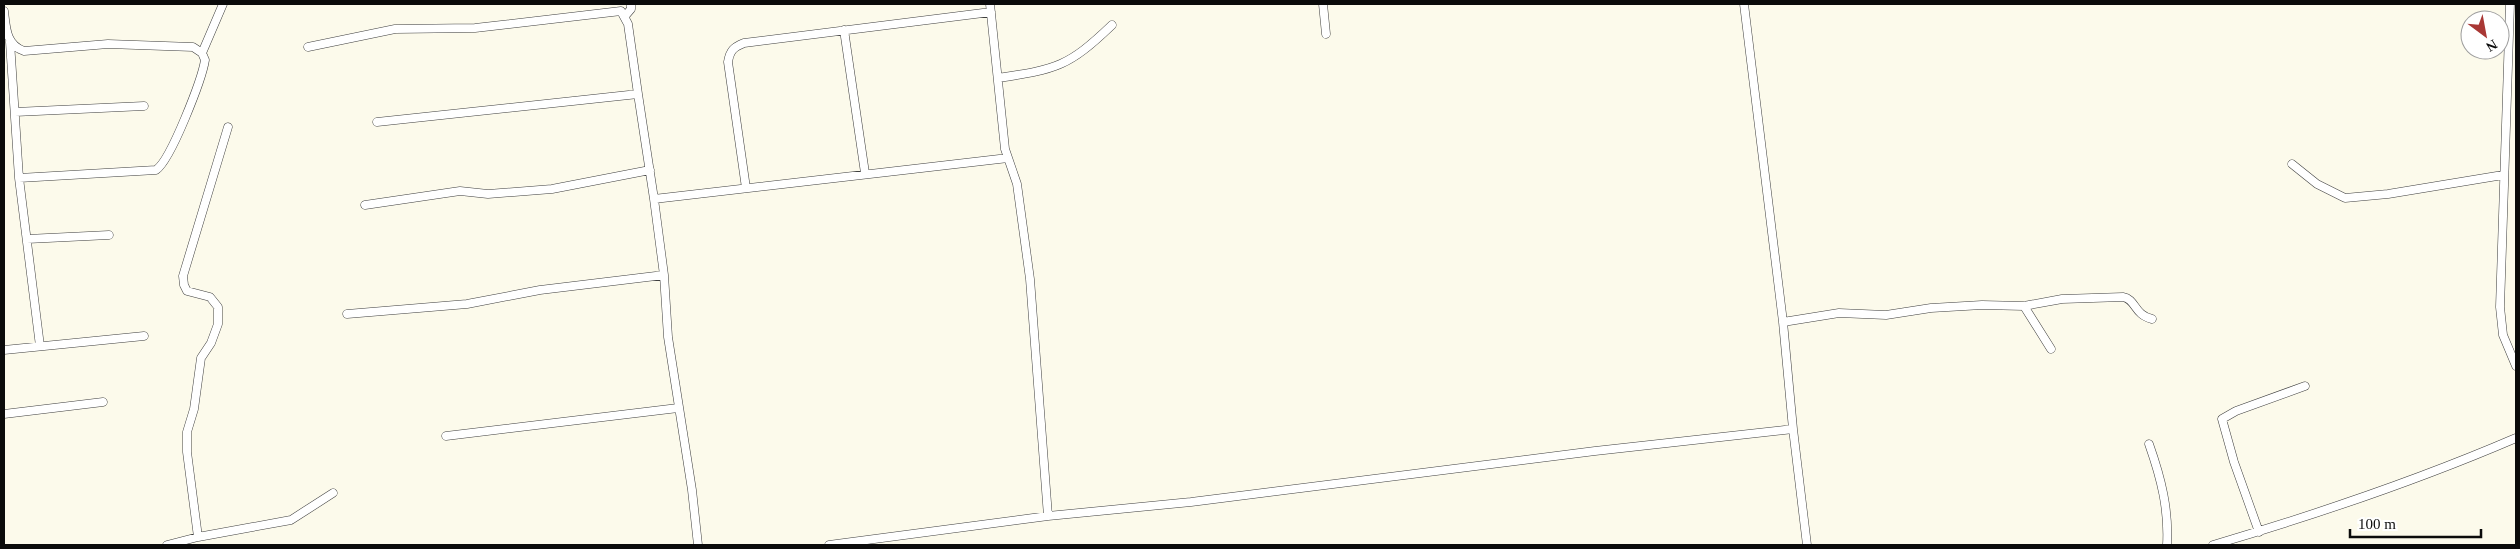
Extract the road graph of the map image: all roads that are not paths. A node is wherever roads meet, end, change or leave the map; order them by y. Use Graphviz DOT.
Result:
graph roads {
  1 [pos="223,4"];
  2 [pos="631,4"];
  3 [pos="1323,4"];
  4 [pos="1744,4"];
  5 [pos="2510,4"];
  6 [pos="990,8"];
  7 [pos="4,11"];
  8 [pos="625,16"];
  9 [pos="1112,26"];
  10 [pos="844,30"];
  11 [pos="1326,34"];
  12 [pos="10,42"];
  13 [pos="308,47"];
  14 [pos="202,53"];
  15 [pos="998,78"];
  16 [pos="638,94"];
  17 [pos="144,106"];
  18 [pos="15,112"];
  19 [pos="377,122"];
  20 [pos="228,127"];
  21 [pos="1008,158"];
  22 [pos="2292,164"];
  23 [pos="650,170"];
  24 [pos="866,173"];
  25 [pos="2504,176"];
  26 [pos="19,178"];
  27 [pos="746,188"];
  28 [pos="654,199"];
  29 [pos="365,205"];
  30 [pos="109,235"];
  31 [pos="27,239"];
  32 [pos="664,275"];
  33 [pos="2024,306"];
  34 [pos="347,314"];
  35 [pos="2152,318"];
  36 [pos="1784,322"];
  37 [pos="144,336"];
  38 [pos="40,346"];
  39 [pos="4,350"];
  40 [pos="2051,350"];
  41 [pos="2516,366"];
  42 [pos="2305,386"];
  43 [pos="103,402"];
  44 [pos="678,408"];
  45 [pos="4,414"];
  46 [pos="1793,429"];
  47 [pos="446,436"];
  48 [pos="2516,438"];
  49 [pos="2149,444"];
  50 [pos="333,494"];
  51 [pos="1048,516"];
  52 [pos="2259,532"];
  53 [pos="198,537"];
  54 [pos="167,545"];
  55 [pos="698,545"];
  56 [pos="829,545"];
  57 [pos="1807,545"];
  58 [pos="2167,545"];
  59 [pos="2213,545"];
  1 -- 14 [label="street"];
  2 -- 8 [label="street"];
  3 -- 11 [label="street"];
  4 -- 36 [label="street"];
  5 -- 25 [label="street"];
  6 -- 10 [label="street"];
  6 -- 15 [label="street"];
  7 -- 12 [label="street"];
  8 -- 13 [label="street"];
  8 -- 16 [label="street"];
  9 -- 15 [label="street"];
  10 -- 24 [label="street"];
  10 -- 27 [label="street"];
  12 -- 14 [label="street"];
  12 -- 18 [label="street"];
  14 -- 26 [label="street"];
  15 -- 21 [label="street"];
  16 -- 19 [label="street"];
  16 -- 23 [label="street"];
  17 -- 18 [label="street"];
  18 -- 26 [label="street"];
  20 -- 53 [label="street"];
  21 -- 24 [label="street"];
  21 -- 51 [label="street"];
  22 -- 25 [label="street"];
  23 -- 28 [label="street"];
  23 -- 29 [label="street"];
  24 -- 27 [label="street"];
  25 -- 41 [label="street"];
  26 -- 31 [label="street"];
  27 -- 28 [label="street"];
  28 -- 32 [label="street"];
  30 -- 31 [label="street"];
  31 -- 38 [label="street"];
  32 -- 34 [label="street"];
  32 -- 44 [label="street"];
  33 -- 35 [label="street"];
  33 -- 36 [label="street"];
  33 -- 40 [label="street"];
  36 -- 46 [label="street"];
  37 -- 38 [label="street"];
  38 -- 39 [label="street"];
  42 -- 52 [label="street"];
  43 -- 45 [label="street"];
  44 -- 47 [label="street"];
  44 -- 55 [label="street"];
  46 -- 51 [label="street"];
  46 -- 57 [label="street"];
  48 -- 52 [label="street"];
  49 -- 58 [label="street"];
  50 -- 53 [label="street"];
  51 -- 56 [label="street"];
  52 -- 59 [label="street"];
  53 -- 54 [label="street"];
}
